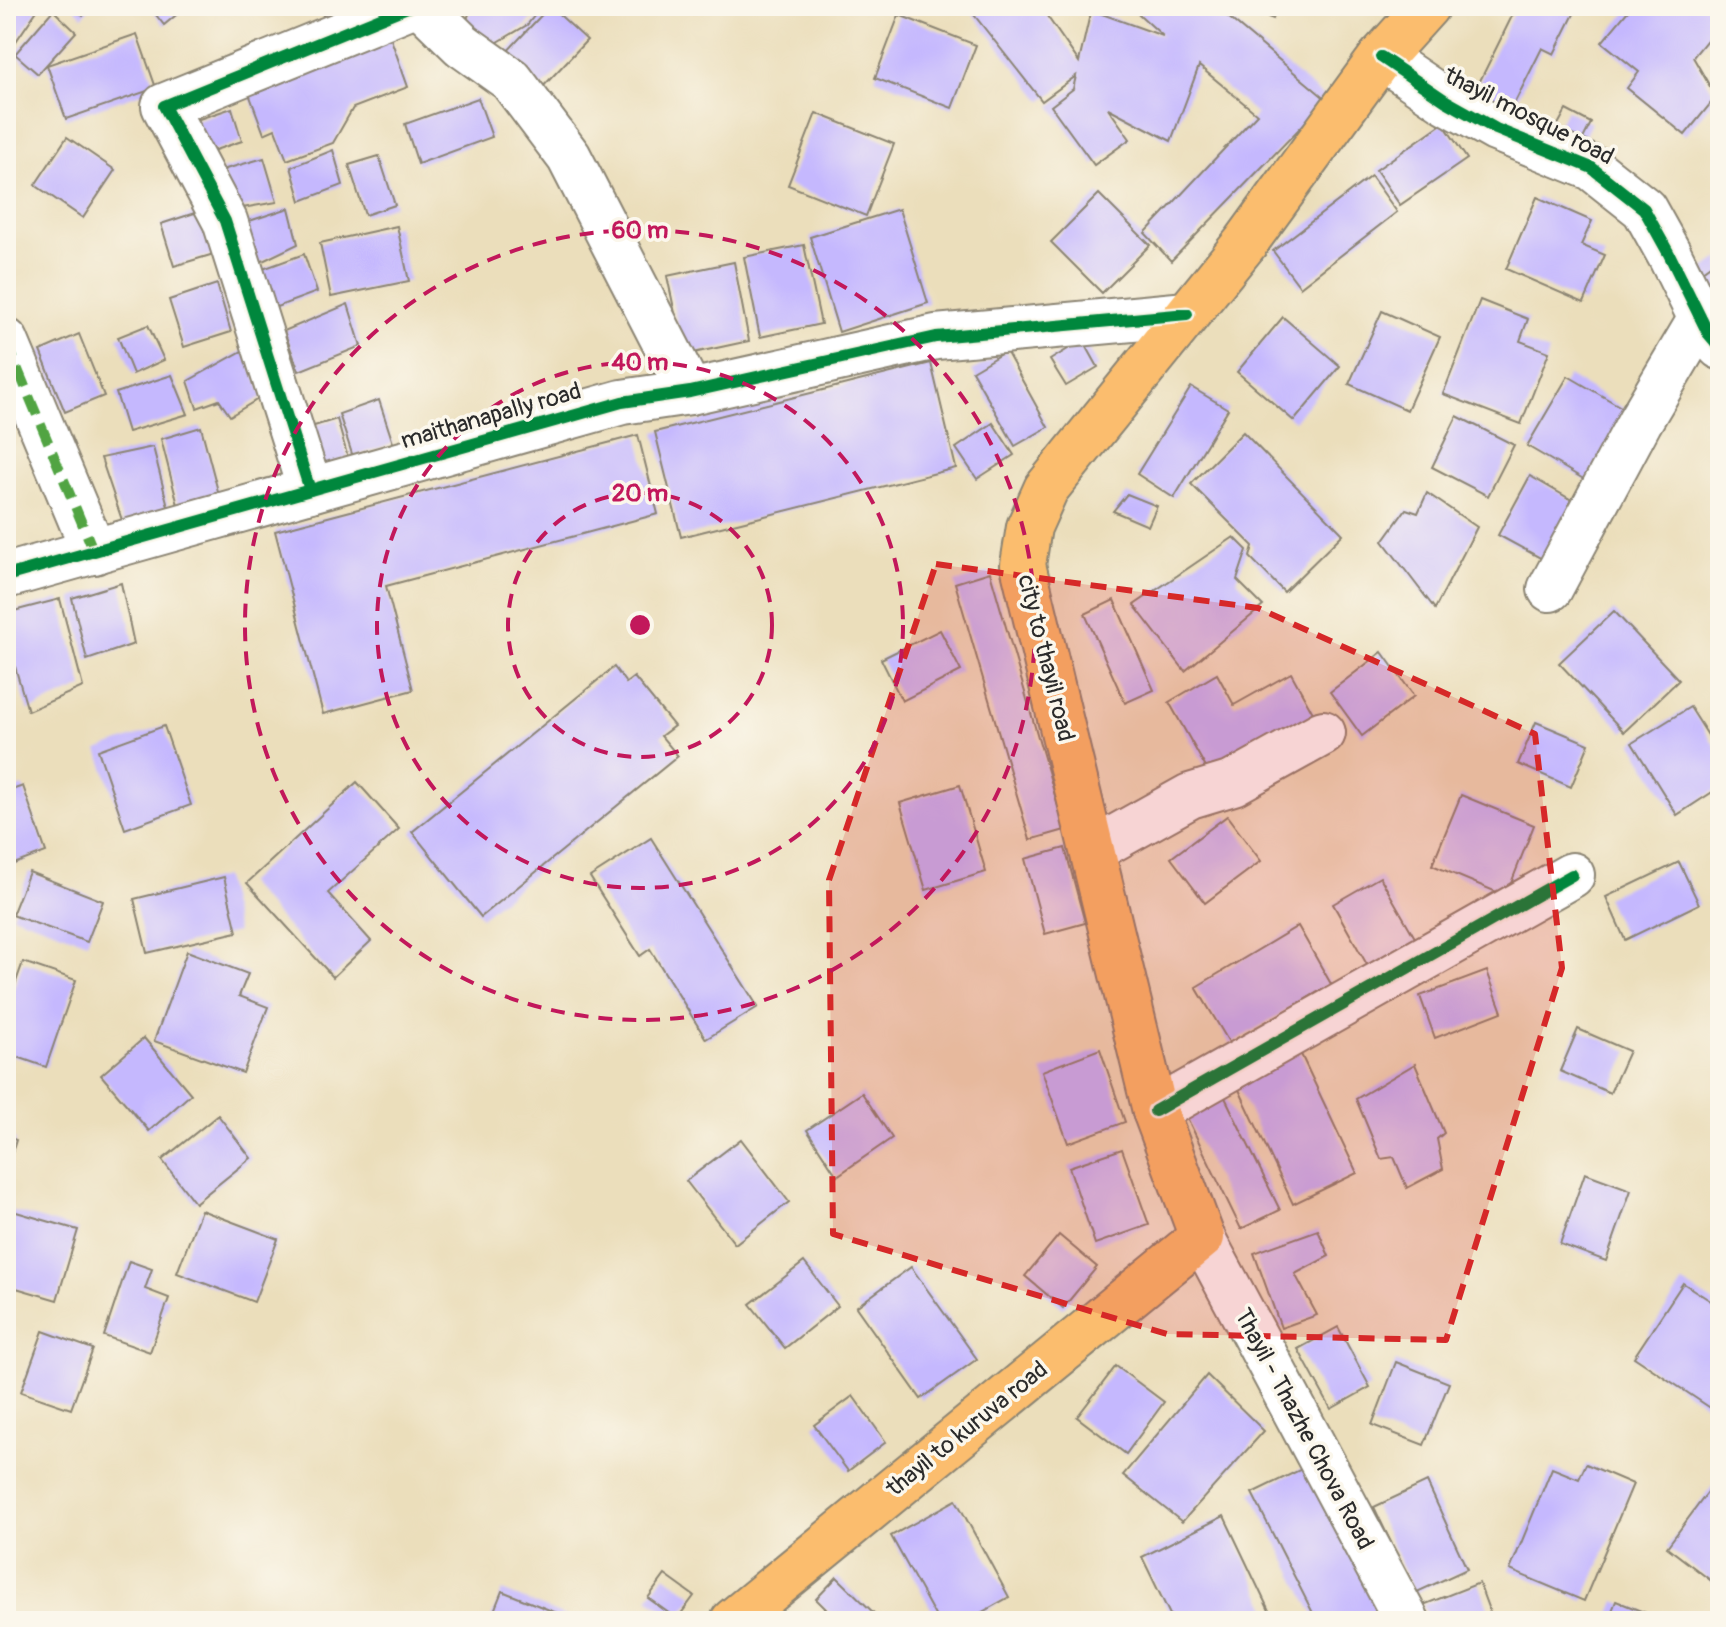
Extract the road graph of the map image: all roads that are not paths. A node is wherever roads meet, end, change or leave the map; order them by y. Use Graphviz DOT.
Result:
graph roads {
  1 [pos="410,6"];
  2 [pos="422,6"];
  3 [pos="1427,6"];
  4 [pos="1381,57"];
  5 [pos="1187,314"];
  6 [pos="1710,332"];
  7 [pos="6,341"];
  8 [pos="690,392"];
  9 [pos="310,490"];
  10 [pos="94,552"];
  11 [pos="6,576"];
  12 [pos="1550,589"];
  13 [pos="1323,733"];
  14 [pos="1093,850"];
  15 [pos="1572,875"];
  16 [pos="1155,1111"];
  17 [pos="1202,1237"];
  18 [pos="733,1621"];
  19 [pos="1407,1621"];
  1 -- 9 [label="street"];
  2 -- 8 [label="street"];
  3 -- 4 [label="main road, city to thayil road"];
  4 -- 5 [label="main road, city to thayil road"];
  4 -- 6 [label="street, thayil mosque road"];
  5 -- 8 [label="street, maithanapally road"];
  5 -- 14 [label="main road, city to thayil road"];
  6 -- 12 [label="street"];
  7 -- 10 [label="street"];
  8 -- 9 [label="street, maithanapally road"];
  9 -- 10 [label="street, maithanapally road"];
  10 -- 11 [label="street, maithanapally road"];
  13 -- 14 [label="street"];
  14 -- 16 [label="main road, city to thayil road"];
  15 -- 16 [label="street"];
  16 -- 17 [label="main road, city to thayil road"];
  17 -- 18 [label="main road, thayil to kuruva road"];
  17 -- 19 [label="street, Thayil - Thazhe Chova Road"];
}
